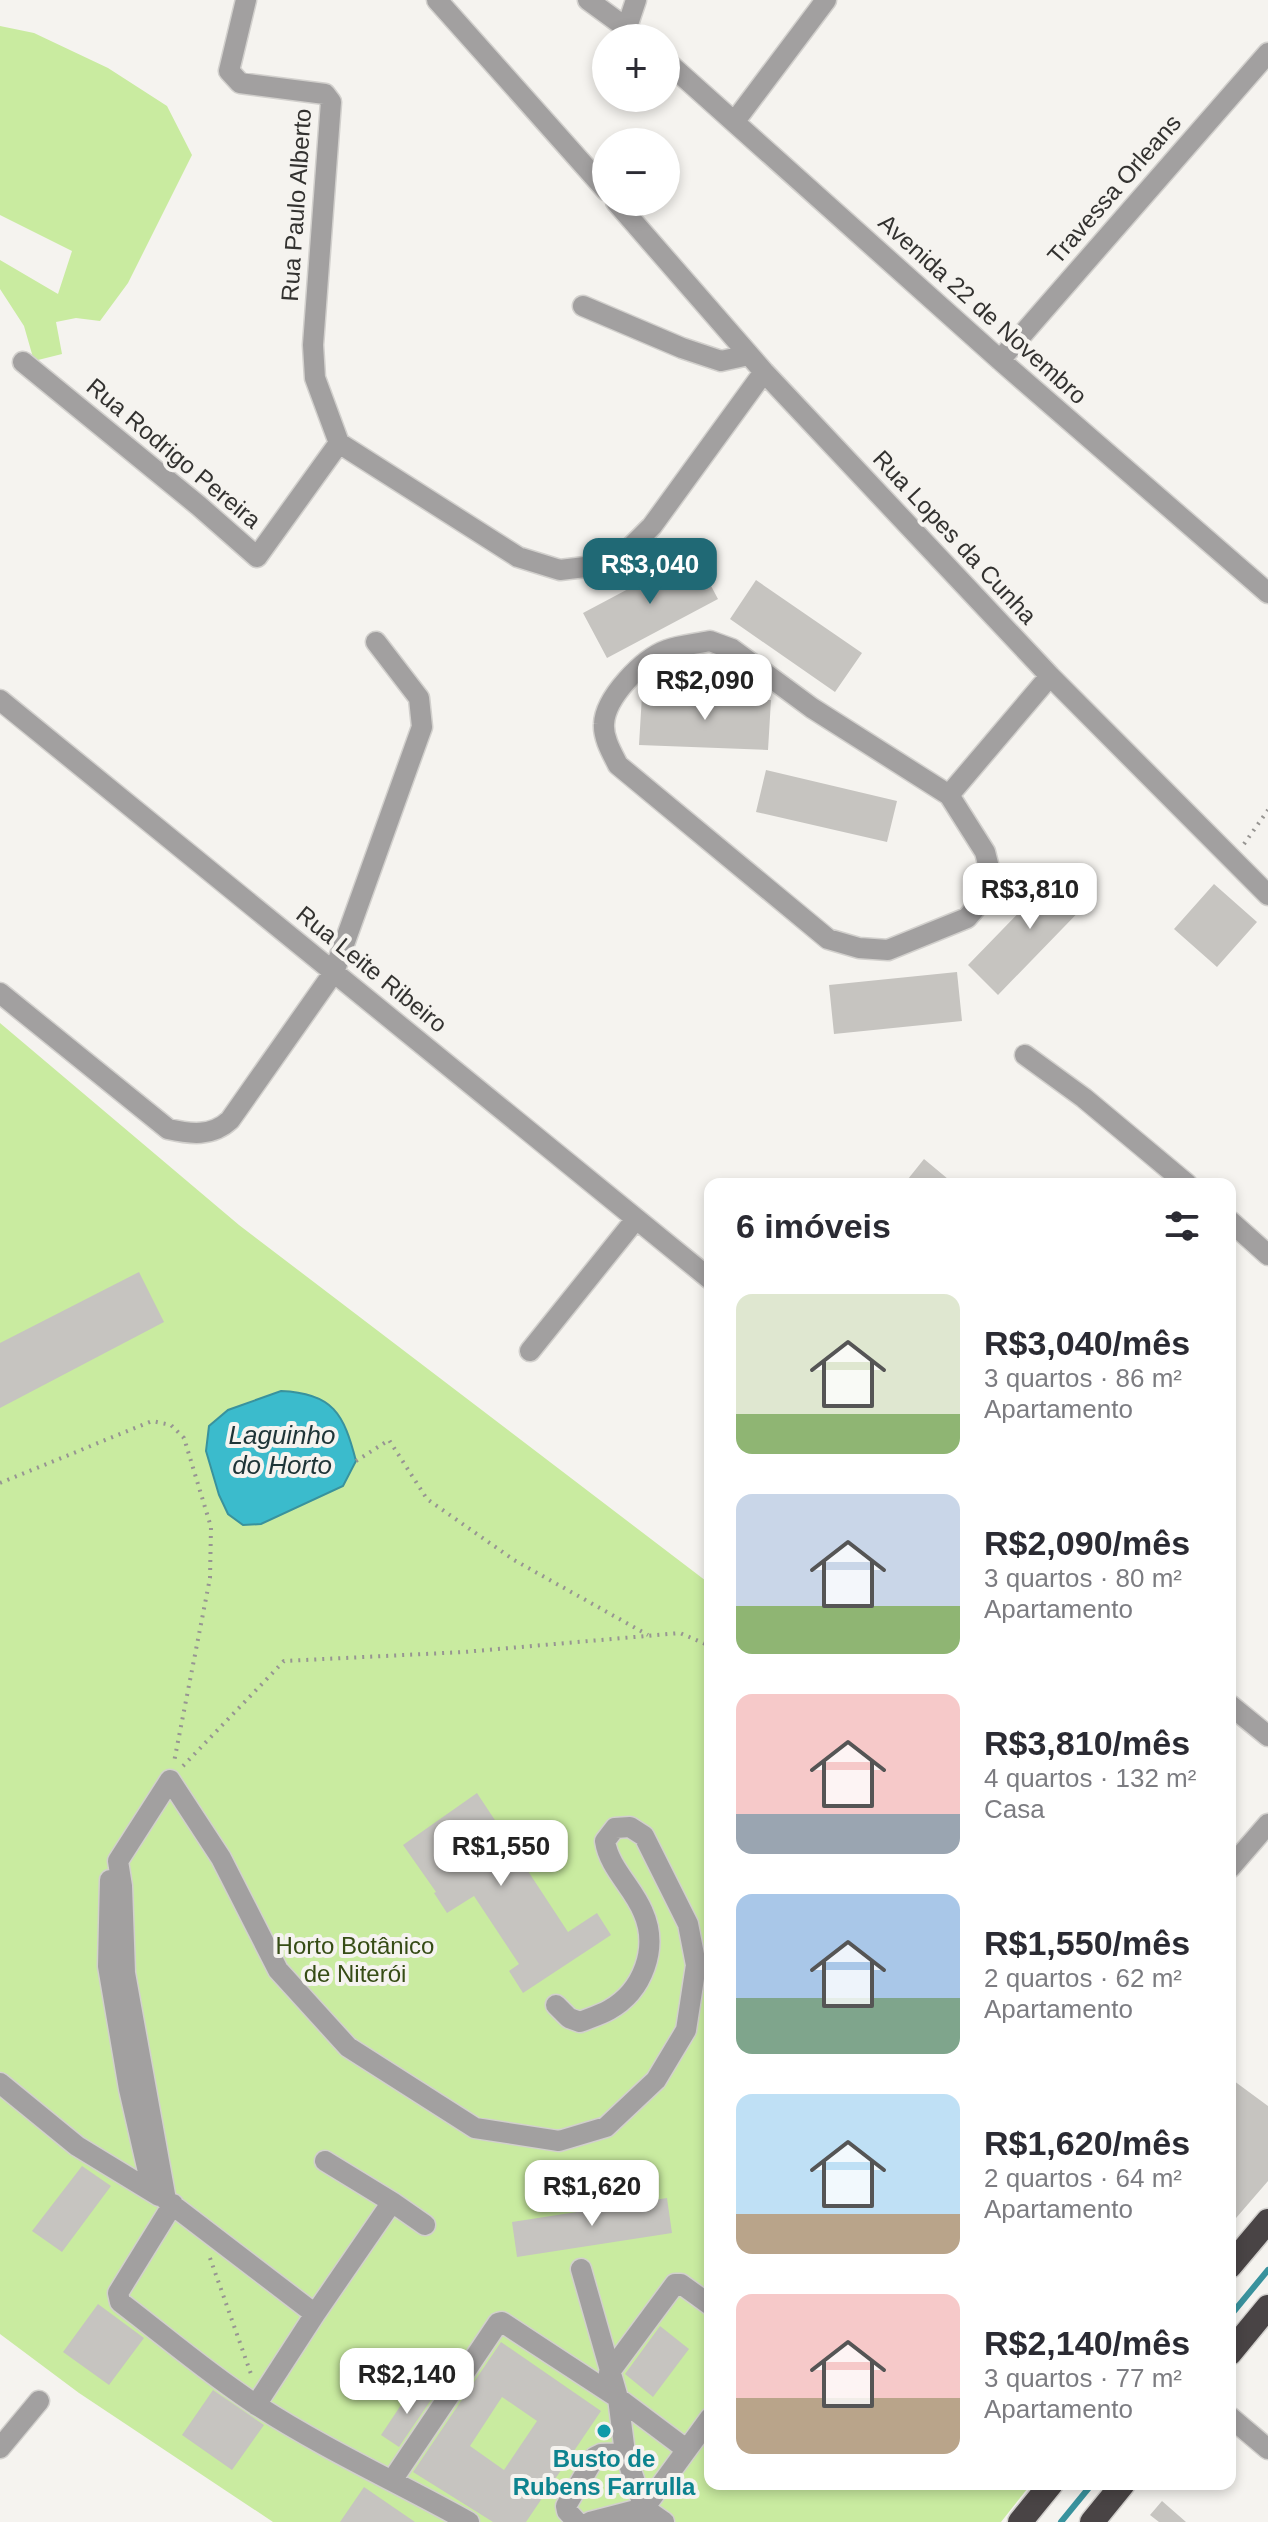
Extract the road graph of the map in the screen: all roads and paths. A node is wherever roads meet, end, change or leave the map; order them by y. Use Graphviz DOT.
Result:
graph roads {
  1 [pos="246,0"];
  2 [pos="437,0"];
  3 [pos="588,0"];
  4 [pos="636,0"];
  5 [pos="826,0"];
  6 [pos="622,24"];
  7 [pos="634,24"];
  8 [pos="1268,53"];
  9 [pos="680,73"];
  10 [pos="735,121"];
  11 [pos="592,174"];
  12 [pos="628,216"];
  13 [pos="583,306"];
  14 [pos="749,355"];
  15 [pos="1000,360"];
  16 [pos="23,362"];
  17 [pos="764,372"];
  18 [pos="339,443"];
  19 [pos="1268,593"];
  20 [pos="376,642"];
  21 [pos="1050,676"];
  22 [pos="0,700"];
  23 [pos="949,795"];
  24 [pos="1268,810"];
  25 [pos="1233,860"];
  26 [pos="1268,895"];
  27 [pos="334,972"];
  28 [pos="0,993"];
  29 [pos="1025,1055"];
  30 [pos="1180,1178"];
  31 [pos="636,1219"];
  32 [pos="1236,1226"];
  33 [pos="1268,1255"];
  34 [pos="704,1274"];
  35 [pos="530,1351"];
  36 [pos="356,1461"];
  37 [pos="0,1483"];
  38 [pos="651,1636"];
  39 [pos="704,1643"];
  40 [pos="1236,1710"];
  41 [pos="1268,1736"];
  42 [pos="170,1780"];
  43 [pos="1268,1824"];
  44 [pos="1236,1861"];
  45 [pos="556,2005"];
  46 [pos="0,2083"];
  47 [pos="325,2161"];
  48 [pos="164,2198"];
  49 [pos="392,2202"];
  50 [pos="1268,2221"];
  51 [pos="197,2222"];
  52 [pos="425,2225"];
  53 [pos="1236,2259"];
  54 [pos="581,2269"];
  55 [pos="704,2301"];
  56 [pos="1268,2307"];
  57 [pos="315,2314"];
  58 [pos="1236,2346"];
  59 [pos="609,2373"];
  60 [pos="618,2398"];
  61 [pos="39,2401"];
  62 [pos="258,2402"];
  63 [pos="1236,2422"];
  64 [pos="704,2426"];
  65 [pos="0,2448"];
  66 [pos="686,2449"];
  67 [pos="1268,2449"];
  68 [pos="625,2453"];
  69 [pos="393,2479"];
  70 [pos="1046,2490"];
  71 [pos="1118,2490"];
  72 [pos="639,2515"];
  73 [pos="469,2522"];
  74 [pos="577,2522"];
  75 [pos="590,2522"];
  76 [pos="664,2522"];
  77 [pos="1020,2522"];
  78 [pos="1092,2522"];
  1 -- 18 [label="street, Rua Paulo Alberto"];
  2 -- 11 [label="street"];
  3 -- 6 [label="street"];
  4 -- 7 [label="street"];
  5 -- 10 [label="street"];
  8 -- 15 [label="street, Travessa Orleans"];
  9 -- 10 [label="street, Avenida 22 de Novembro"];
  10 -- 15 [label="street, Avenida 22 de Novembro"];
  12 -- 14 [label="street, Rua Lopes da Cunha"];
  13 -- 14 [label="street"];
  14 -- 17 [label="street, Rua Lopes da Cunha"];
  15 -- 19 [label="street, Avenida 22 de Novembro"];
  16 -- 18 [label="street, Rua Rodrigo Pereira"];
  17 -- 18 [label="street"];
  17 -- 21 [label="street, Rua Lopes da Cunha"];
  20 -- 27 [label="street"];
  21 -- 23 [label="street"];
  21 -- 25 [label="street, Rua Lopes da Cunha"];
  22 -- 27 [label="street, Rua Leite Ribeiro"];
  23 -- 23 [label="street"];
  24 -- 25 [label="path"];
  25 -- 26 [label="street, Rua Lopes da Cunha"];
  27 -- 28 [label="street"];
  27 -- 31 [label="street, Rua Leite Ribeiro"];
  29 -- 30 [label="street"];
  31 -- 34 [label="street, Rua Leite Ribeiro"];
  31 -- 35 [label="street"];
  32 -- 33 [label="street"];
  36 -- 38 [label="path"];
  37 -- 42 [label="path"];
  38 -- 39 [label="path"];
  38 -- 42 [label="path"];
  40 -- 41 [label="street"];
  42 -- 45 [label="street"];
  42 -- 48 [label="street"];
  43 -- 44 [label="street"];
  46 -- 48 [label="street"];
  47 -- 49 [label="street"];
  48 -- 51 [label="street"];
  48 -- 62 [label="street"];
  49 -- 52 [label="street"];
  49 -- 57 [label="street"];
  50 -- 53 [label="highway"];
  51 -- 57 [label="street"];
  51 -- 62 [label="path"];
  54 -- 59 [label="street"];
  55 -- 59 [label="street"];
  56 -- 58 [label="highway"];
  57 -- 62 [label="street"];
  59 -- 60 [label="street"];
  60 -- 66 [label="street"];
  60 -- 68 [label="street"];
  60 -- 69 [label="street"];
  61 -- 65 [label="street"];
  62 -- 69 [label="street"];
  63 -- 67 [label="street"];
  64 -- 66 [label="street"];
  66 -- 72 [label="street"];
  68 -- 72 [label="street"];
  68 -- 74 [label="street"];
  69 -- 73 [label="street"];
  70 -- 77 [label="highway"];
  71 -- 78 [label="highway"];
  72 -- 75 [label="street"];
  72 -- 76 [label="street"];
}
